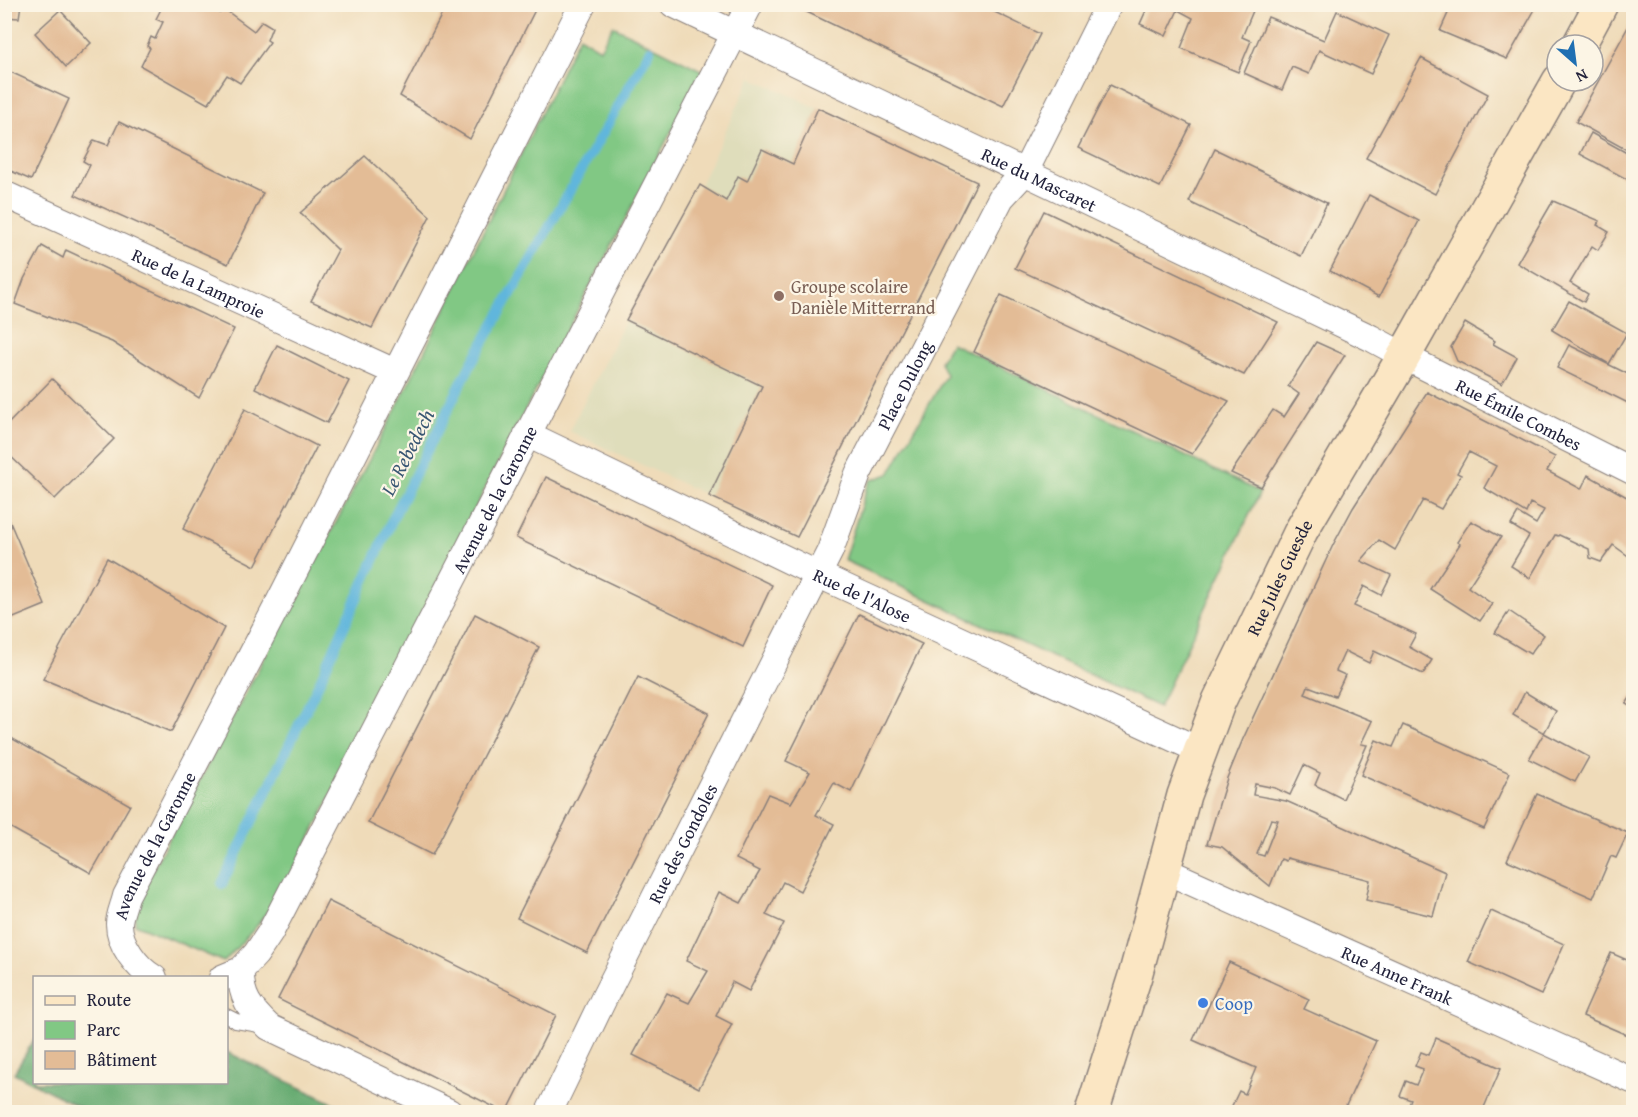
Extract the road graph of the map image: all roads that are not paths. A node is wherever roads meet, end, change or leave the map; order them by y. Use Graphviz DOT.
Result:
graph roads {
  1 [pos="584,4"];
  2 [pos="673,4"];
  3 [pos="750,4"];
  4 [pos="1109,4"];
  5 [pos="1602,4"];
  6 [pos="1586,33"];
  7 [pos="734,35"];
  8 [pos="1551,93"];
  9 [pos="1025,172"];
  10 [pos="4,194"];
  11 [pos="1404,356"];
  12 [pos="395,372"];
  13 [pos="527,434"];
  14 [pos="1634,472"];
  15 [pos="819,575"];
  16 [pos="1201,751"];
  17 [pos="1164,870"];
  18 [pos="232,974"];
  19 [pos="152,976"];
  20 [pos="228,1017"];
  21 [pos="269,1027"];
  22 [pos="1634,1081"];
  23 [pos="449,1113"];
  24 [pos="549,1113"];
  25 [pos="1092,1113"];
  1 -- 12 [label="street, Avenue de la Garonne"];
  2 -- 7 [label="street, Rue du Mascaret"];
  3 -- 7 [label="street, Avenue de la Garonne"];
  4 -- 9 [label="street, Place Dulong"];
  5 -- 6 [label="street"];
  7 -- 9 [label="street, Rue du Mascaret"];
  7 -- 13 [label="street, Avenue de la Garonne"];
  8 -- 11 [label="street, Rue Jules Guesde"];
  9 -- 11 [label="street, Rue du Mascaret"];
  9 -- 15 [label="street, Place Dulong"];
  10 -- 12 [label="street, Rue de la Lamproie"];
  11 -- 14 [label="street, Rue Émile Combes"];
  11 -- 16 [label="street, Rue Jules Guesde"];
  12 -- 19 [label="street, Avenue de la Garonne"];
  13 -- 15 [label="street, Rue de l'Alose"];
  13 -- 18 [label="street, Avenue de la Garonne"];
  15 -- 16 [label="street, Rue de l'Alose"];
  15 -- 24 [label="street, Rue des Gondoles"];
  16 -- 17 [label="street, Rue Jules Guesde"];
  17 -- 22 [label="street, Rue Anne Frank"];
  17 -- 25 [label="street, Rue Jules Guesde"];
  18 -- 21 [label="street"];
  20 -- 21 [label="lane"];
  21 -- 23 [label="street"];
}
